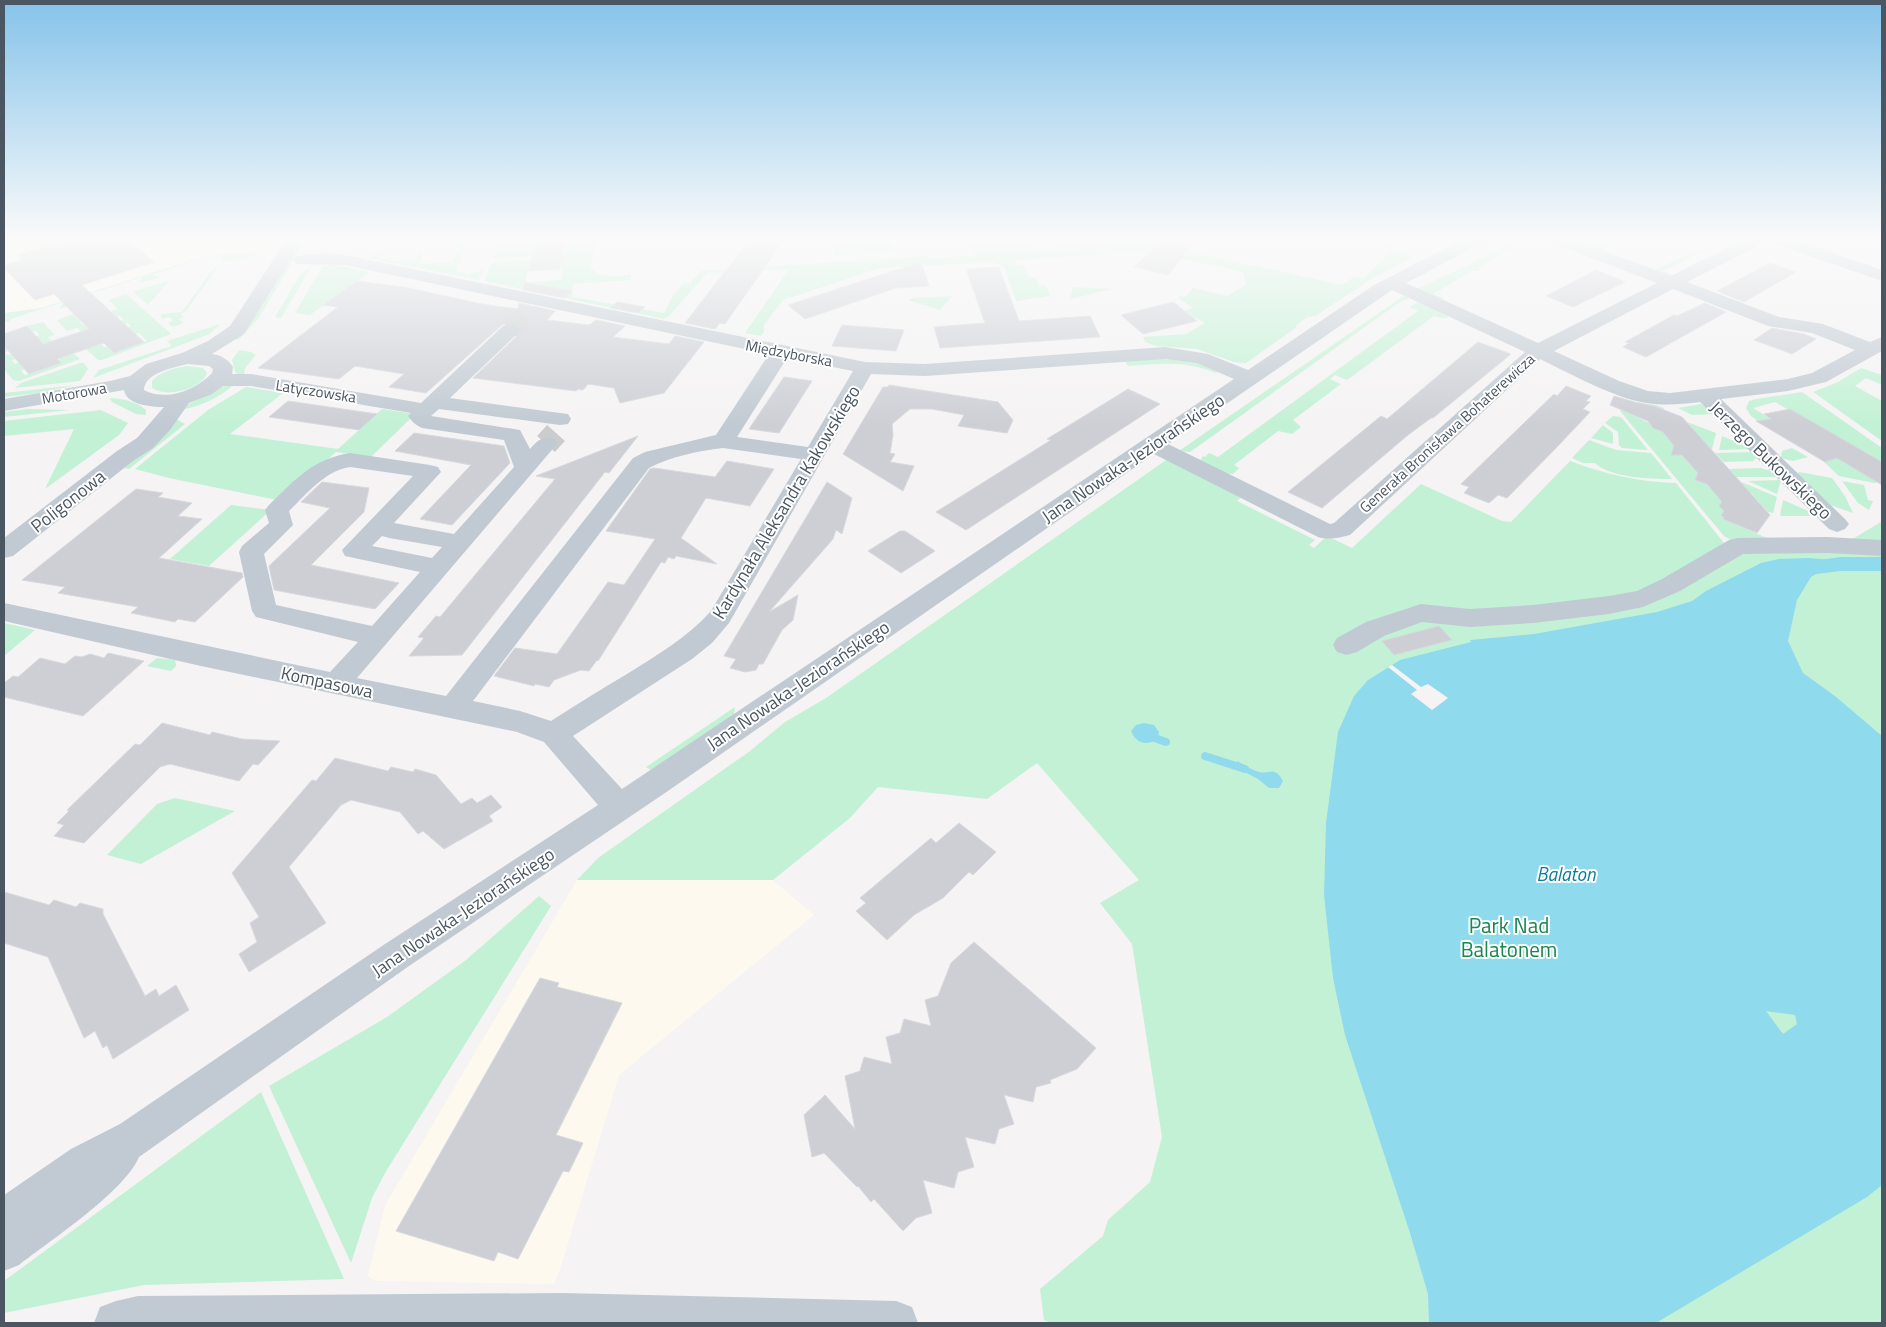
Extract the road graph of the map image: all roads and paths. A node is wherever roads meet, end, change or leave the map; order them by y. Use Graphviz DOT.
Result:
graph roads {
  1 [pos="254,302"];
  2 [pos="275,302"];
  3 [pos="546,302"];
  4 [pos="1361,302"];
  5 [pos="1433,302"];
  6 [pos="1633,302"];
  7 [pos="1723,302"];
  8 [pos="510,330"];
  9 [pos="1876,346"];
  10 [pos="781,351"];
  11 [pos="1538,351"];
  12 [pos="188,358"];
  13 [pos="865,368"];
  14 [pos="219,372"];
  15 [pos="1250,378"];
  16 [pos="141,391"];
  17 [pos="1706,396"];
  18 [pos="182,398"];
  19 [pos="424,404"];
  20 [pos="7,405"];
  21 [pos="560,419"];
  22 [pos="723,441"];
  23 [pos="546,444"];
  24 [pos="1152,445"];
  25 [pos="815,455"];
  26 [pos="125,456"];
  27 [pos="526,468"];
  28 [pos="1837,524"];
  29 [pos="389,530"];
  30 [pos="461,543"];
  31 [pos="1882,548"];
  32 [pos="6,551"];
  33 [pos="438,568"];
  34 [pos="4,612"];
  35 [pos="378,637"];
  36 [pos="1347,645"];
  37 [pos="336,684"];
  38 [pos="453,707"];
  39 [pos="554,734"];
  40 [pos="620,806"];
  41 [pos="134,1138"];
  42 [pos="4,1219"];
  43 [pos="4,1250"];
  44 [pos="116,1323"];
  45 [pos="896,1323"];
  1 -- 12 [label="street"];
  2 -- 14 [label="street"];
  3 -- 10 [label="street, Międzyborska"];
  4 -- 15 [label="street, Jana Nowaka-Jeziorańskiego"];
  5 -- 11 [label="street, Jerzego Bukowskiego"];
  6 -- 11 [label="street, Generała Bronisława Bohaterewicza"];
  7 -- 9 [label="street"];
  8 -- 19 [label="street"];
  9 -- 17 [label="street, Jerzego Bukowskiego"];
  10 -- 13 [label="street, Międzyborska"];
  10 -- 22 [label="street"];
  11 -- 17 [label="street, Jerzego Bukowskiego"];
  11 -- 24 [label="street, Generała Bronisława Bohaterewicza"];
  12 -- 14 [label="street, Latyczowska"];
  12 -- 16 [label="street"];
  13 -- 15 [label="street, Międzyborska"];
  13 -- 25 [label="street, Kardynała Aleksandra Kakowskiego"];
  14 -- 18 [label="street, Motorowa"];
  14 -- 19 [label="street, Latyczowska"];
  15 -- 24 [label="street, Jana Nowaka-Jeziorańskiego"];
  16 -- 18 [label="street, Motorowa"];
  16 -- 20 [label="street, Motorowa"];
  16 -- 26 [label="street, Poligonowa"];
  17 -- 28 [label="street, Jerzego Bukowskiego"];
  18 -- 26 [label="street, Poligonowa"];
  19 -- 21 [label="street, Latyczowska"];
  19 -- 27 [label="street"];
  22 -- 25 [label="street"];
  22 -- 38 [label="street"];
  23 -- 27 [label="street"];
  24 -- 40 [label="street, Jana Nowaka-Jeziorańskiego"];
  25 -- 39 [label="street, Kardynała Aleksandra Kakowskiego"];
  26 -- 32 [label="street, Poligonowa"];
  27 -- 30 [label="street"];
  29 -- 30 [label="street"];
  30 -- 33 [label="street"];
  31 -- 36 [label="street"];
  33 -- 35 [label="street"];
  33 -- 35 [label="street"];
  34 -- 37 [label="street, Kompasowa"];
  35 -- 37 [label="street"];
  37 -- 38 [label="street, Kompasowa"];
  38 -- 39 [label="street, Kompasowa"];
  39 -- 40 [label="street, Kompasowa"];
  40 -- 41 [label="street, Jana Nowaka-Jeziorańskiego"];
  41 -- 42 [label="street, Jana Nowaka-Jeziorańskiego"];
  41 -- 43 [label="street, Jana Nowaka-Jeziorańskiego"];
  44 -- 45 [label="street"];
}
